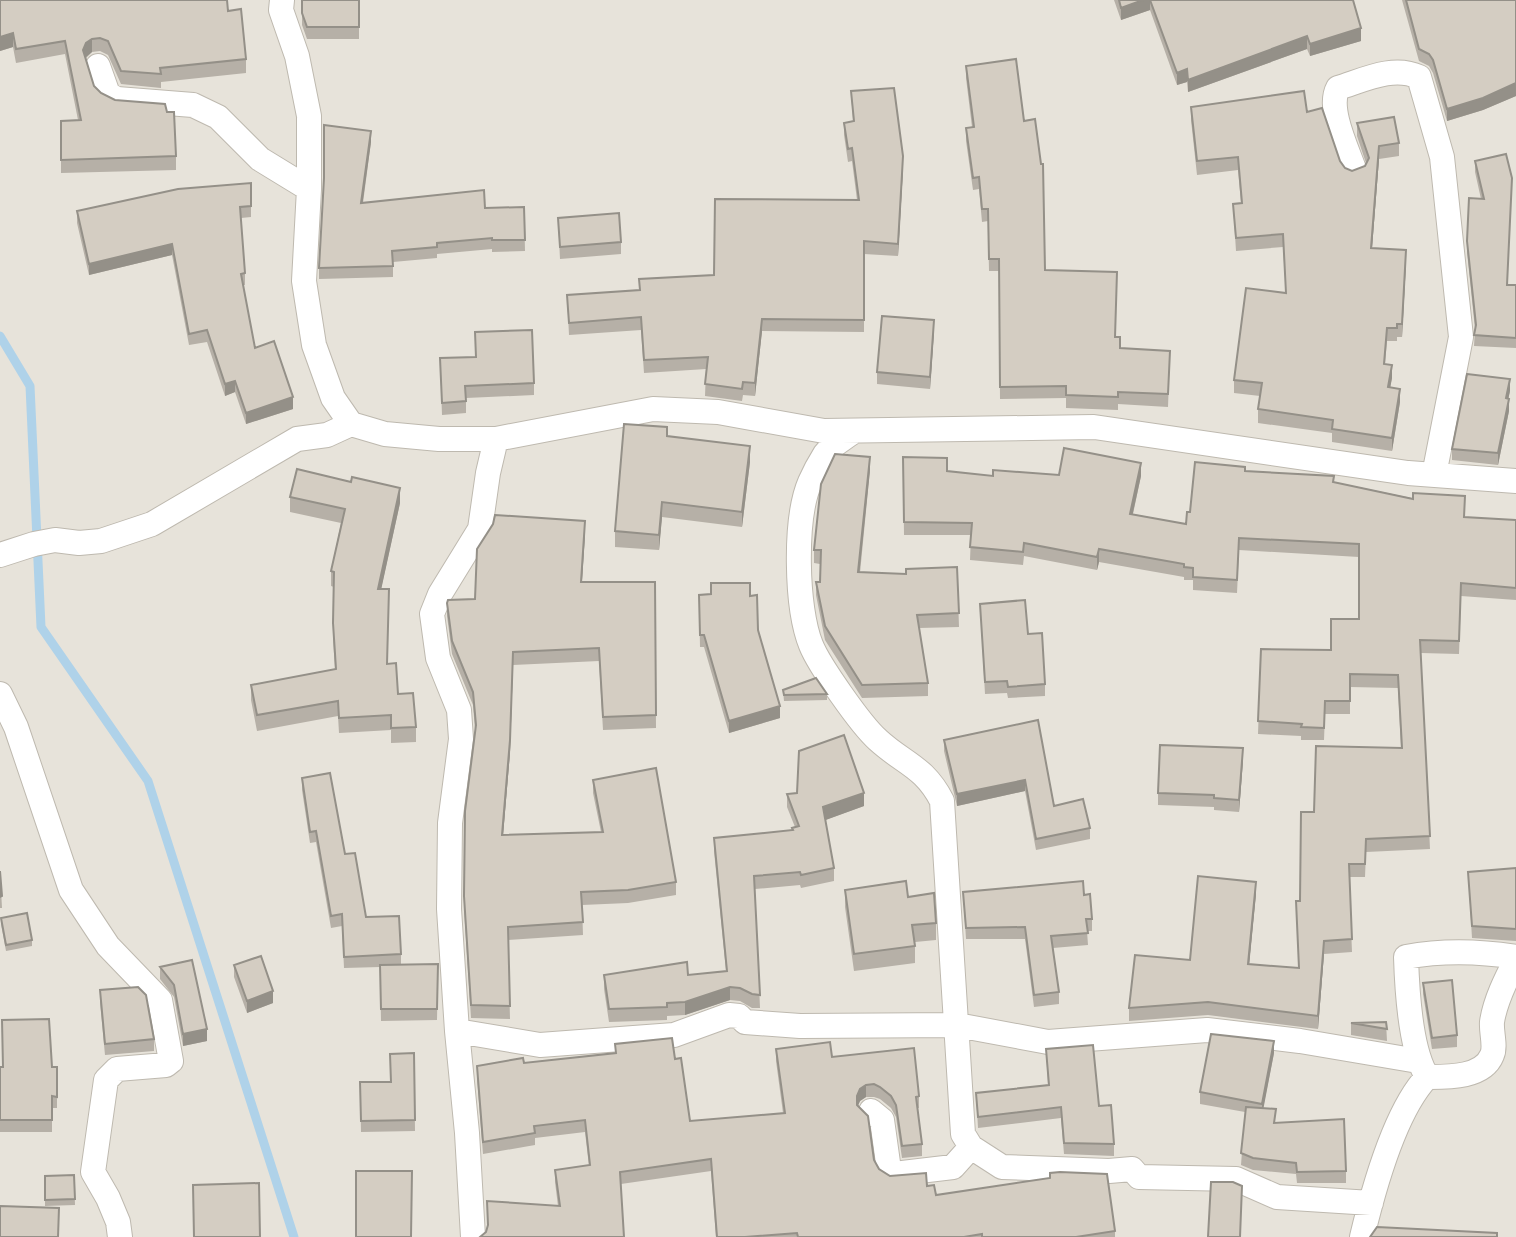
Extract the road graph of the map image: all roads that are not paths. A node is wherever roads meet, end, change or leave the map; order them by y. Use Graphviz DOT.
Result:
graph roads {
  1 [pos="282,0"];
  2 [pos="98,66"];
  3 [pos="1354,169"];
  4 [pos="309,189"];
  5 [pos="351,424"];
  6 [pos="854,431"];
  7 [pos="496,439"];
  8 [pos="1434,475"];
  9 [pos="1516,481"];
  10 [pos="0,555"];
  11 [pos="0,695"];
  12 [pos="1516,958"];
  13 [pos="957,1025"];
  14 [pos="457,1031"];
  15 [pos="1423,1069"];
  16 [pos="872,1111"];
  17 [pos="971,1147"];
  18 [pos="1371,1203"];
  19 [pos="120,1237"];
  20 [pos="472,1237"];
  21 [pos="1362,1237"];
  1 -- 4 [label="street"];
  2 -- 4 [label="street"];
  3 -- 8 [label="street"];
  4 -- 5 [label="street"];
  5 -- 7 [label="street"];
  5 -- 10 [label="street"];
  6 -- 7 [label="street"];
  6 -- 8 [label="street"];
  6 -- 13 [label="street"];
  7 -- 14 [label="street"];
  8 -- 9 [label="street"];
  11 -- 19 [label="street"];
  12 -- 15 [label="street"];
  12 -- 15 [label="street"];
  13 -- 14 [label="street"];
  13 -- 15 [label="street"];
  13 -- 17 [label="street"];
  14 -- 20 [label="street"];
  15 -- 18 [label="street"];
  16 -- 17 [label="street"];
  17 -- 18 [label="street"];
  18 -- 21 [label="street"];
}
